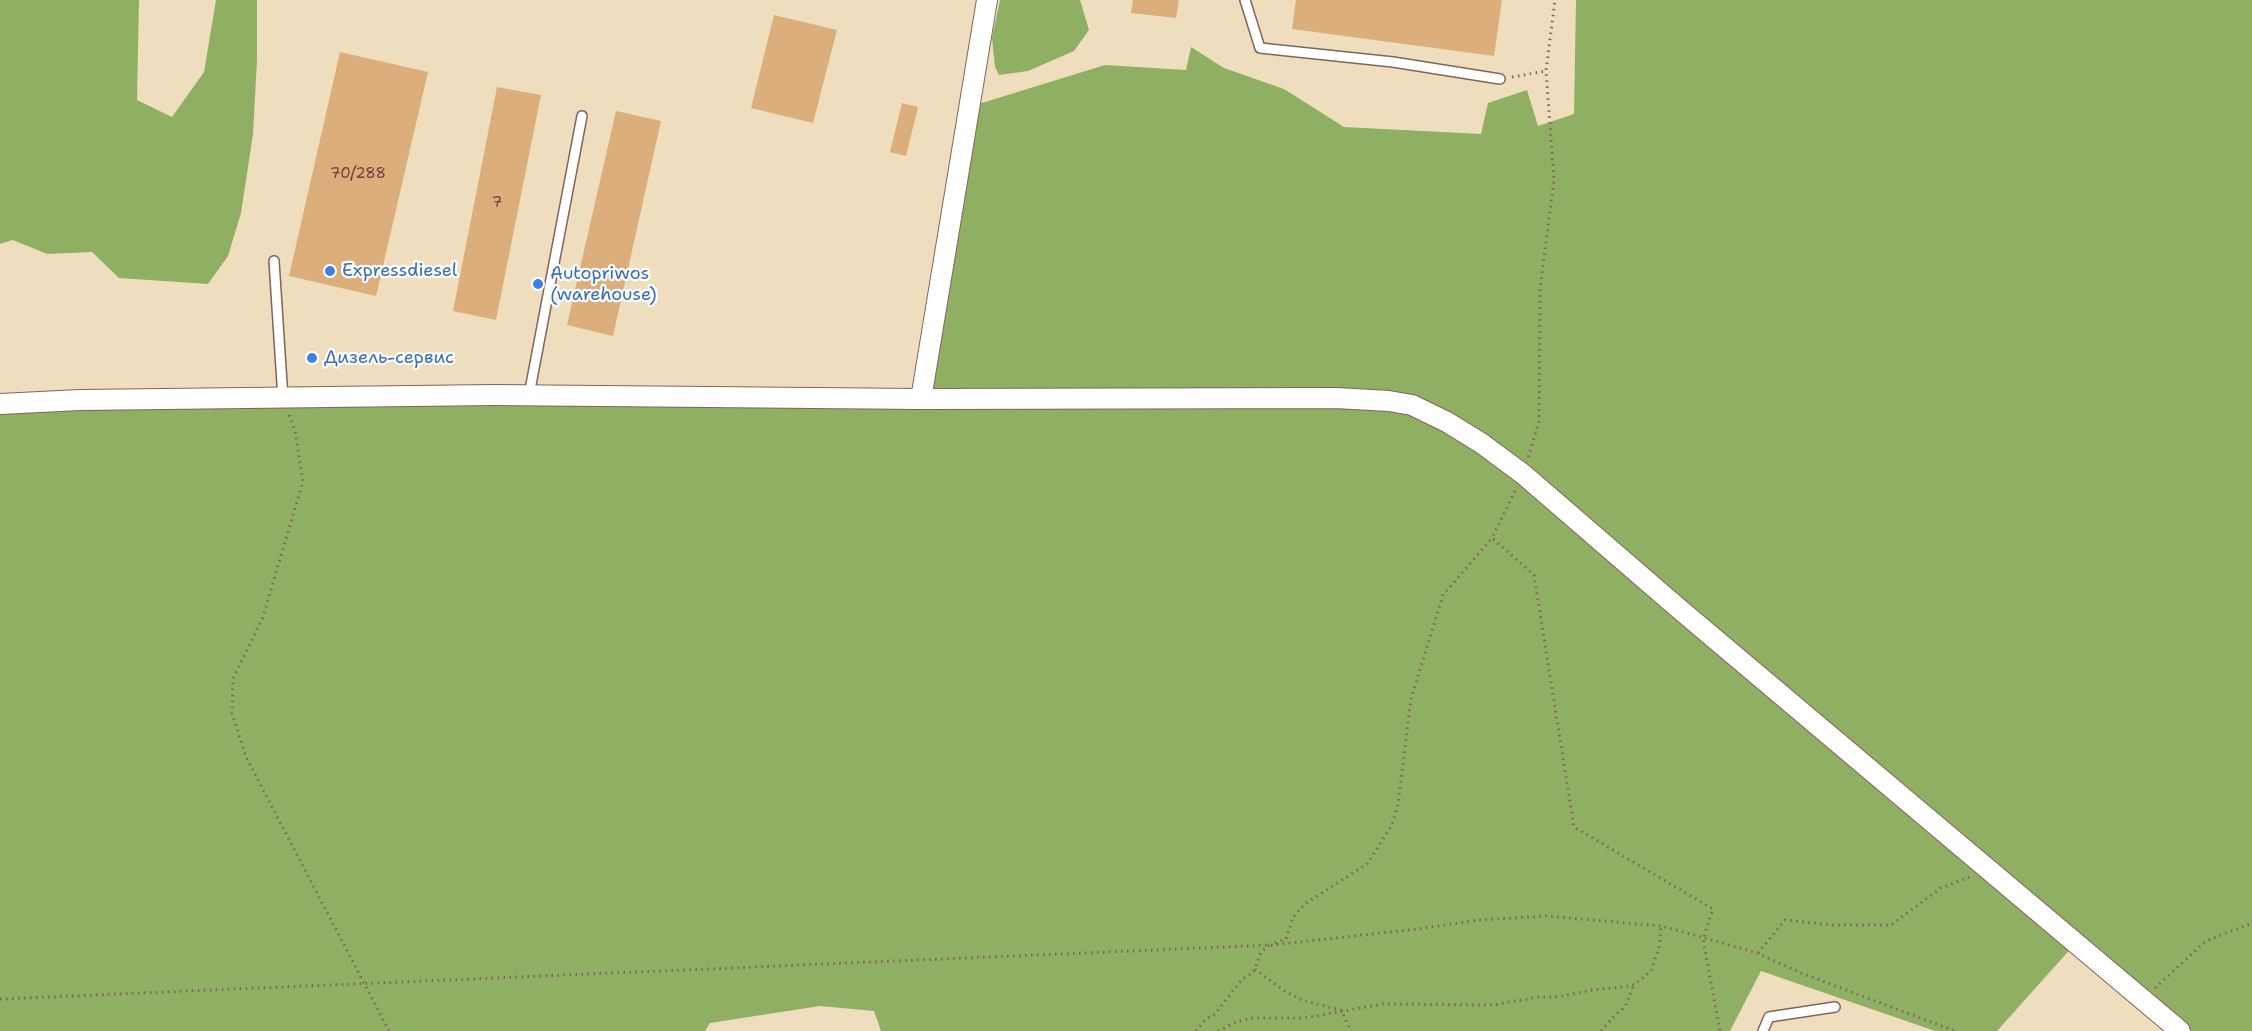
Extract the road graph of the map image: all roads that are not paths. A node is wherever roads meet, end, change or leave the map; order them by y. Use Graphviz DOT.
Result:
graph roads {
  1 [pos="987,0"];
  2 [pos="1245,0"];
  3 [pos="1500,79"];
  4 [pos="582,116"];
  5 [pos="274,261"];
  6 [pos="529,395"];
  7 [pos="283,399"];
  8 [pos="921,399"];
  9 [pos="0,404"];
  10 [pos="1835,1006"];
  11 [pos="1763,1031"];
  12 [pos="2180,1031"];
  1 -- 8 [label="street"];
  2 -- 3 [label="lane"];
  4 -- 6 [label="lane"];
  5 -- 7 [label="lane"];
  6 -- 7 [label="street"];
  6 -- 8 [label="street"];
  7 -- 9 [label="street"];
  8 -- 12 [label="street"];
  10 -- 11 [label="lane"];
}
